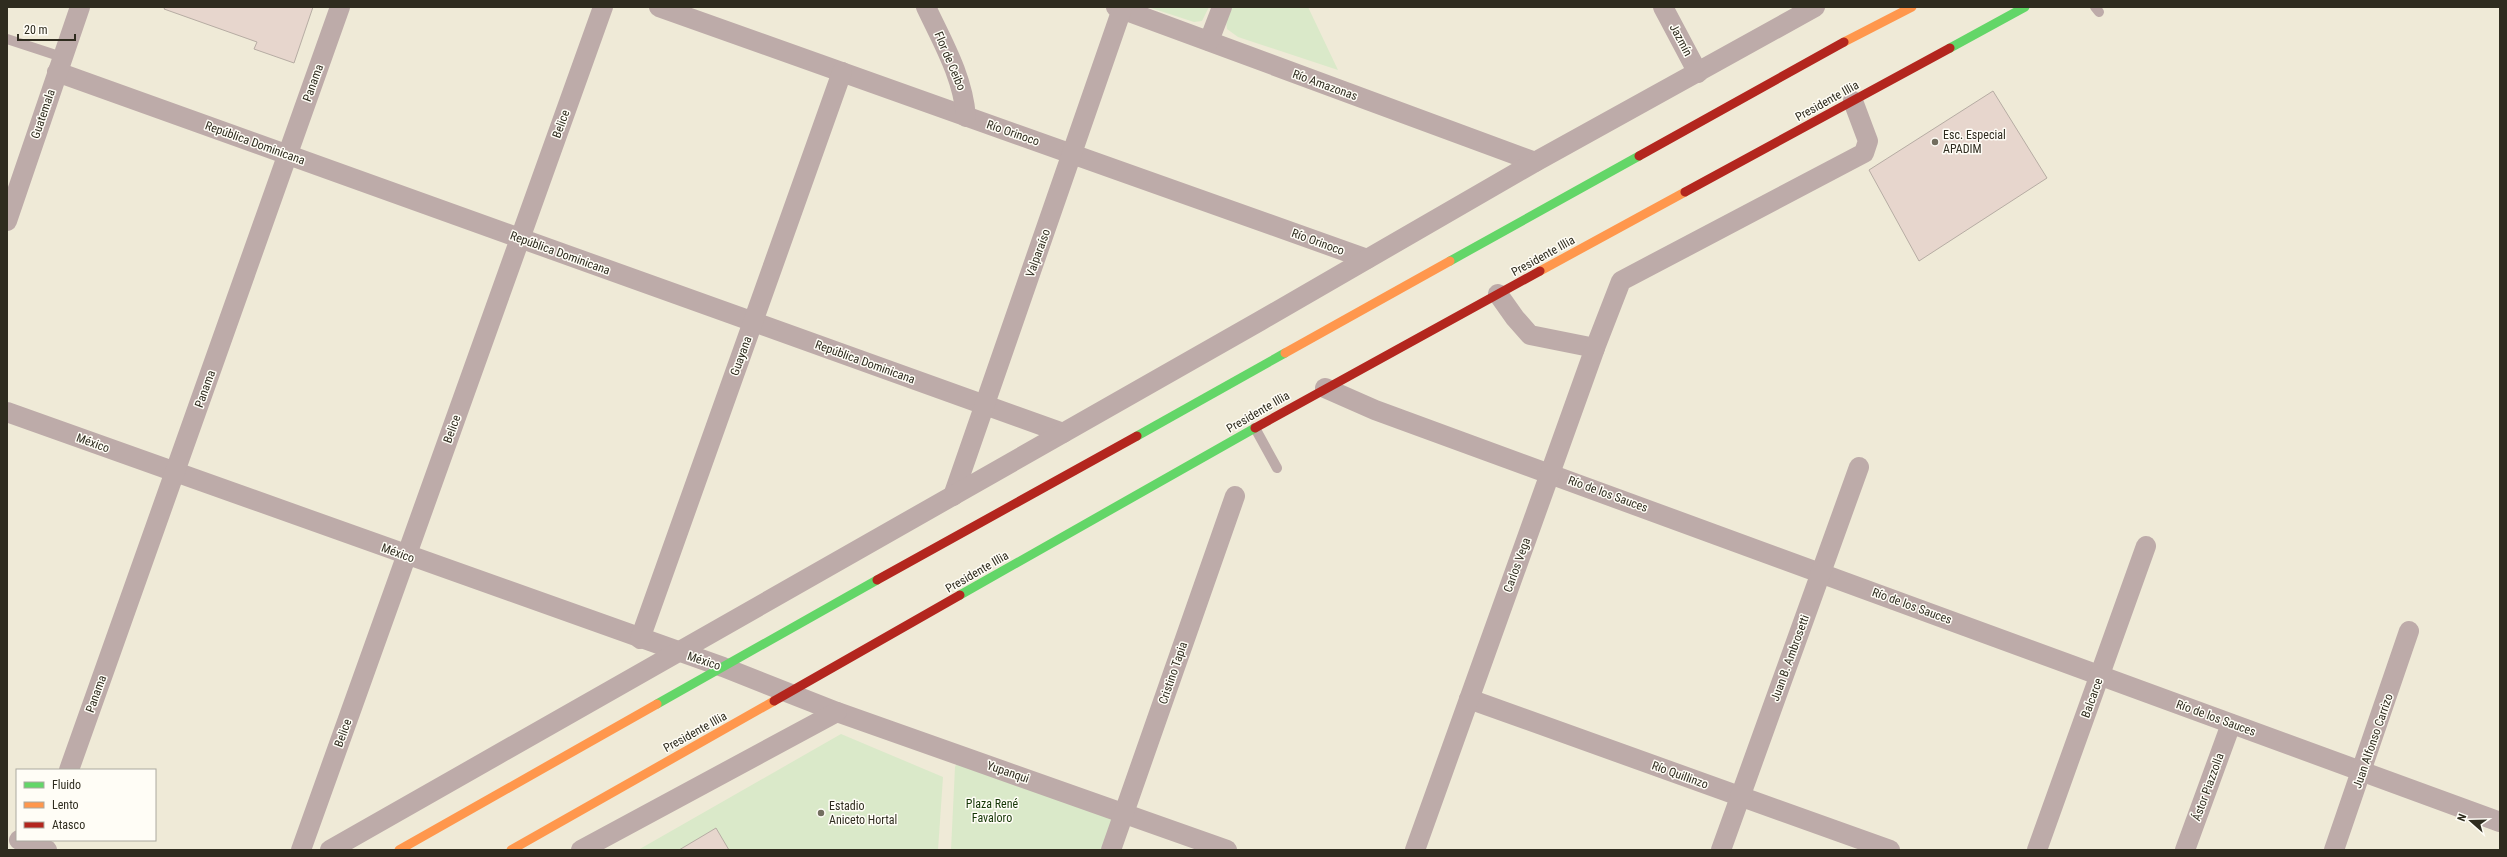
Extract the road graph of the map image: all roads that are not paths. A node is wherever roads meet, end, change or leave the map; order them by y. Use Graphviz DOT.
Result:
graph roads {
  1 [pos="80,7"];
  2 [pos="340,7"];
  3 [pos="603,7"];
  4 [pos="659,7"];
  5 [pos="926,7"];
  6 [pos="1222,7"];
  7 [pos="1663,7"];
  8 [pos="1816,7"];
  9 [pos="1912,7"];
  10 [pos="2025,7"];
  11 [pos="1119,8"];
  12 [pos="7,39"];
  13 [pos="1209,41"];
  14 [pos="60,65"];
  15 [pos="842,72"];
  16 [pos="1698,73"];
  17 [pos="1853,101"];
  18 [pos="966,117"];
  19 [pos="1073,154"];
  20 [pos="288,155"];
  21 [pos="1535,162"];
  22 [pos="7,221"];
  23 [pos="520,238"];
  24 [pos="1367,259"];
  25 [pos="1498,294"];
  26 [pos="753,322"];
  27 [pos="1595,348"];
  28 [pos="1325,388"];
  29 [pos="984,405"];
  30 [pos="7,412"];
  31 [pos="1255,428"];
  32 [pos="1063,433"];
  33 [pos="1859,467"];
  34 [pos="1276,468"];
  35 [pos="175,473"];
  36 [pos="1550,473"];
  37 [pos="953,496"];
  38 [pos="1235,496"];
  39 [pos="2146,546"];
  40 [pos="406,556"];
  41 [pos="1821,573"];
  42 [pos="2409,630"];
  43 [pos="640,639"];
  44 [pos="677,652"];
  45 [pos="723,667"];
  46 [pos="2100,675"];
  47 [pos="790,693"];
  48 [pos="1469,699"];
  49 [pos="837,712"];
  50 [pos="2232,724"];
  51 [pos="69,769"];
  52 [pos="2363,772"];
  53 [pos="1740,796"];
  54 [pos="1124,813"];
  55 [pos="2500,822"];
  56 [pos="22,841"];
  57 [pos="44,846"];
  58 [pos="301,850"];
  59 [pos="330,850"];
  60 [pos="399,850"];
  61 [pos="511,850"];
  62 [pos="581,850"];
  63 [pos="1111,850"];
  64 [pos="1227,850"];
  65 [pos="1415,850"];
  66 [pos="1721,850"];
  67 [pos="1890,850"];
  68 [pos="2037,850"];
  69 [pos="2185,850"];
  70 [pos="2334,850"];
  1 -- 14 [label="street, Guatemala"];
  2 -- 20 [label="street, Panama"];
  3 -- 23 [label="street, Belice"];
  4 -- 15 [label="street, Río Orinoco"];
  5 -- 18 [label="street, Flor de Ceibo"];
  6 -- 13 [label="street"];
  7 -- 16 [label="street, Jazmín"];
  8 -- 16 [label="street"];
  9 -- 45 [label="main road"];
  10 -- 17 [label="main road, Presidente Illia"];
  11 -- 13 [label="street, Río Amazonas"];
  11 -- 19 [label="street, Valparaíso"];
  12 -- 14 [label="lane"];
  13 -- 21 [label="street, Río Amazonas"];
  14 -- 20 [label="street, República Dominicana"];
  14 -- 22 [label="street, Guatemala"];
  15 -- 18 [label="street, Río Orinoco"];
  15 -- 26 [label="street, Guayana"];
  16 -- 21 [label="street"];
  17 -- 25 [label="main road, Presidente Illia"];
  17 -- 27 [label="street, Carlos Vega"];
  18 -- 19 [label="street, Río Orinoco"];
  19 -- 24 [label="street, Río Orinoco"];
  19 -- 29 [label="street, Valparaíso"];
  20 -- 23 [label="street, República Dominicana"];
  20 -- 35 [label="street, Panama"];
  21 -- 24 [label="street"];
  23 -- 26 [label="street, República Dominicana"];
  23 -- 40 [label="street, Belice"];
  24 -- 32 [label="street"];
  25 -- 27 [label="street"];
  25 -- 28 [label="main road, Presidente Illia"];
  26 -- 29 [label="street, República Dominicana"];
  26 -- 43 [label="street, Guayana"];
  27 -- 36 [label="street, Carlos Vega"];
  28 -- 31 [label="main road, Presidente Illia"];
  28 -- 36 [label="street, Río de los Sauces"];
  29 -- 32 [label="street, República Dominicana"];
  29 -- 37 [label="street, Valparaíso"];
  30 -- 35 [label="street, México"];
  31 -- 34 [label="lane"];
  31 -- 47 [label="main road, Presidente Illia"];
  32 -- 37 [label="street"];
  33 -- 41 [label="street, Juan B. Ambrosetti"];
  35 -- 40 [label="street, México"];
  35 -- 51 [label="street, Panama"];
  36 -- 41 [label="street, Río de los Sauces"];
  36 -- 48 [label="street, Carlos Vega"];
  37 -- 44 [label="street"];
  38 -- 54 [label="street, Cristino Tapia"];
  39 -- 46 [label="street, Balcarce"];
  40 -- 43 [label="street, México"];
  40 -- 58 [label="street, Belice"];
  41 -- 46 [label="street, Río de los Sauces"];
  41 -- 53 [label="street, Juan B. Ambrosetti"];
  42 -- 52 [label="street, Juan Alfonso Carrizo"];
  43 -- 44 [label="street, México"];
  44 -- 45 [label="street, México"];
  44 -- 59 [label="street"];
  45 -- 47 [label="street, México"];
  45 -- 60 [label="main road"];
  46 -- 50 [label="street, Río de los Sauces"];
  46 -- 68 [label="street, Balcarce"];
  47 -- 49 [label="street, Yupanqui"];
  47 -- 61 [label="main road, Presidente Illia"];
  48 -- 53 [label="street, Río Quillinzo"];
  48 -- 65 [label="street, Carlos Vega"];
  49 -- 54 [label="street, Yupanqui"];
  49 -- 62 [label="street"];
  50 -- 52 [label="street, Río de los Sauces"];
  50 -- 69 [label="street, Ástor Piazzolla"];
  52 -- 55 [label="street, Río de los Sauces"];
  52 -- 70 [label="street, Juan Alfonso Carrizo"];
  53 -- 66 [label="street, Juan B. Ambrosetti"];
  53 -- 67 [label="street, Río Quillinzo"];
  54 -- 63 [label="street, Cristino Tapia"];
  54 -- 64 [label="street, Yupanqui"];
  56 -- 57 [label="street"];
}
